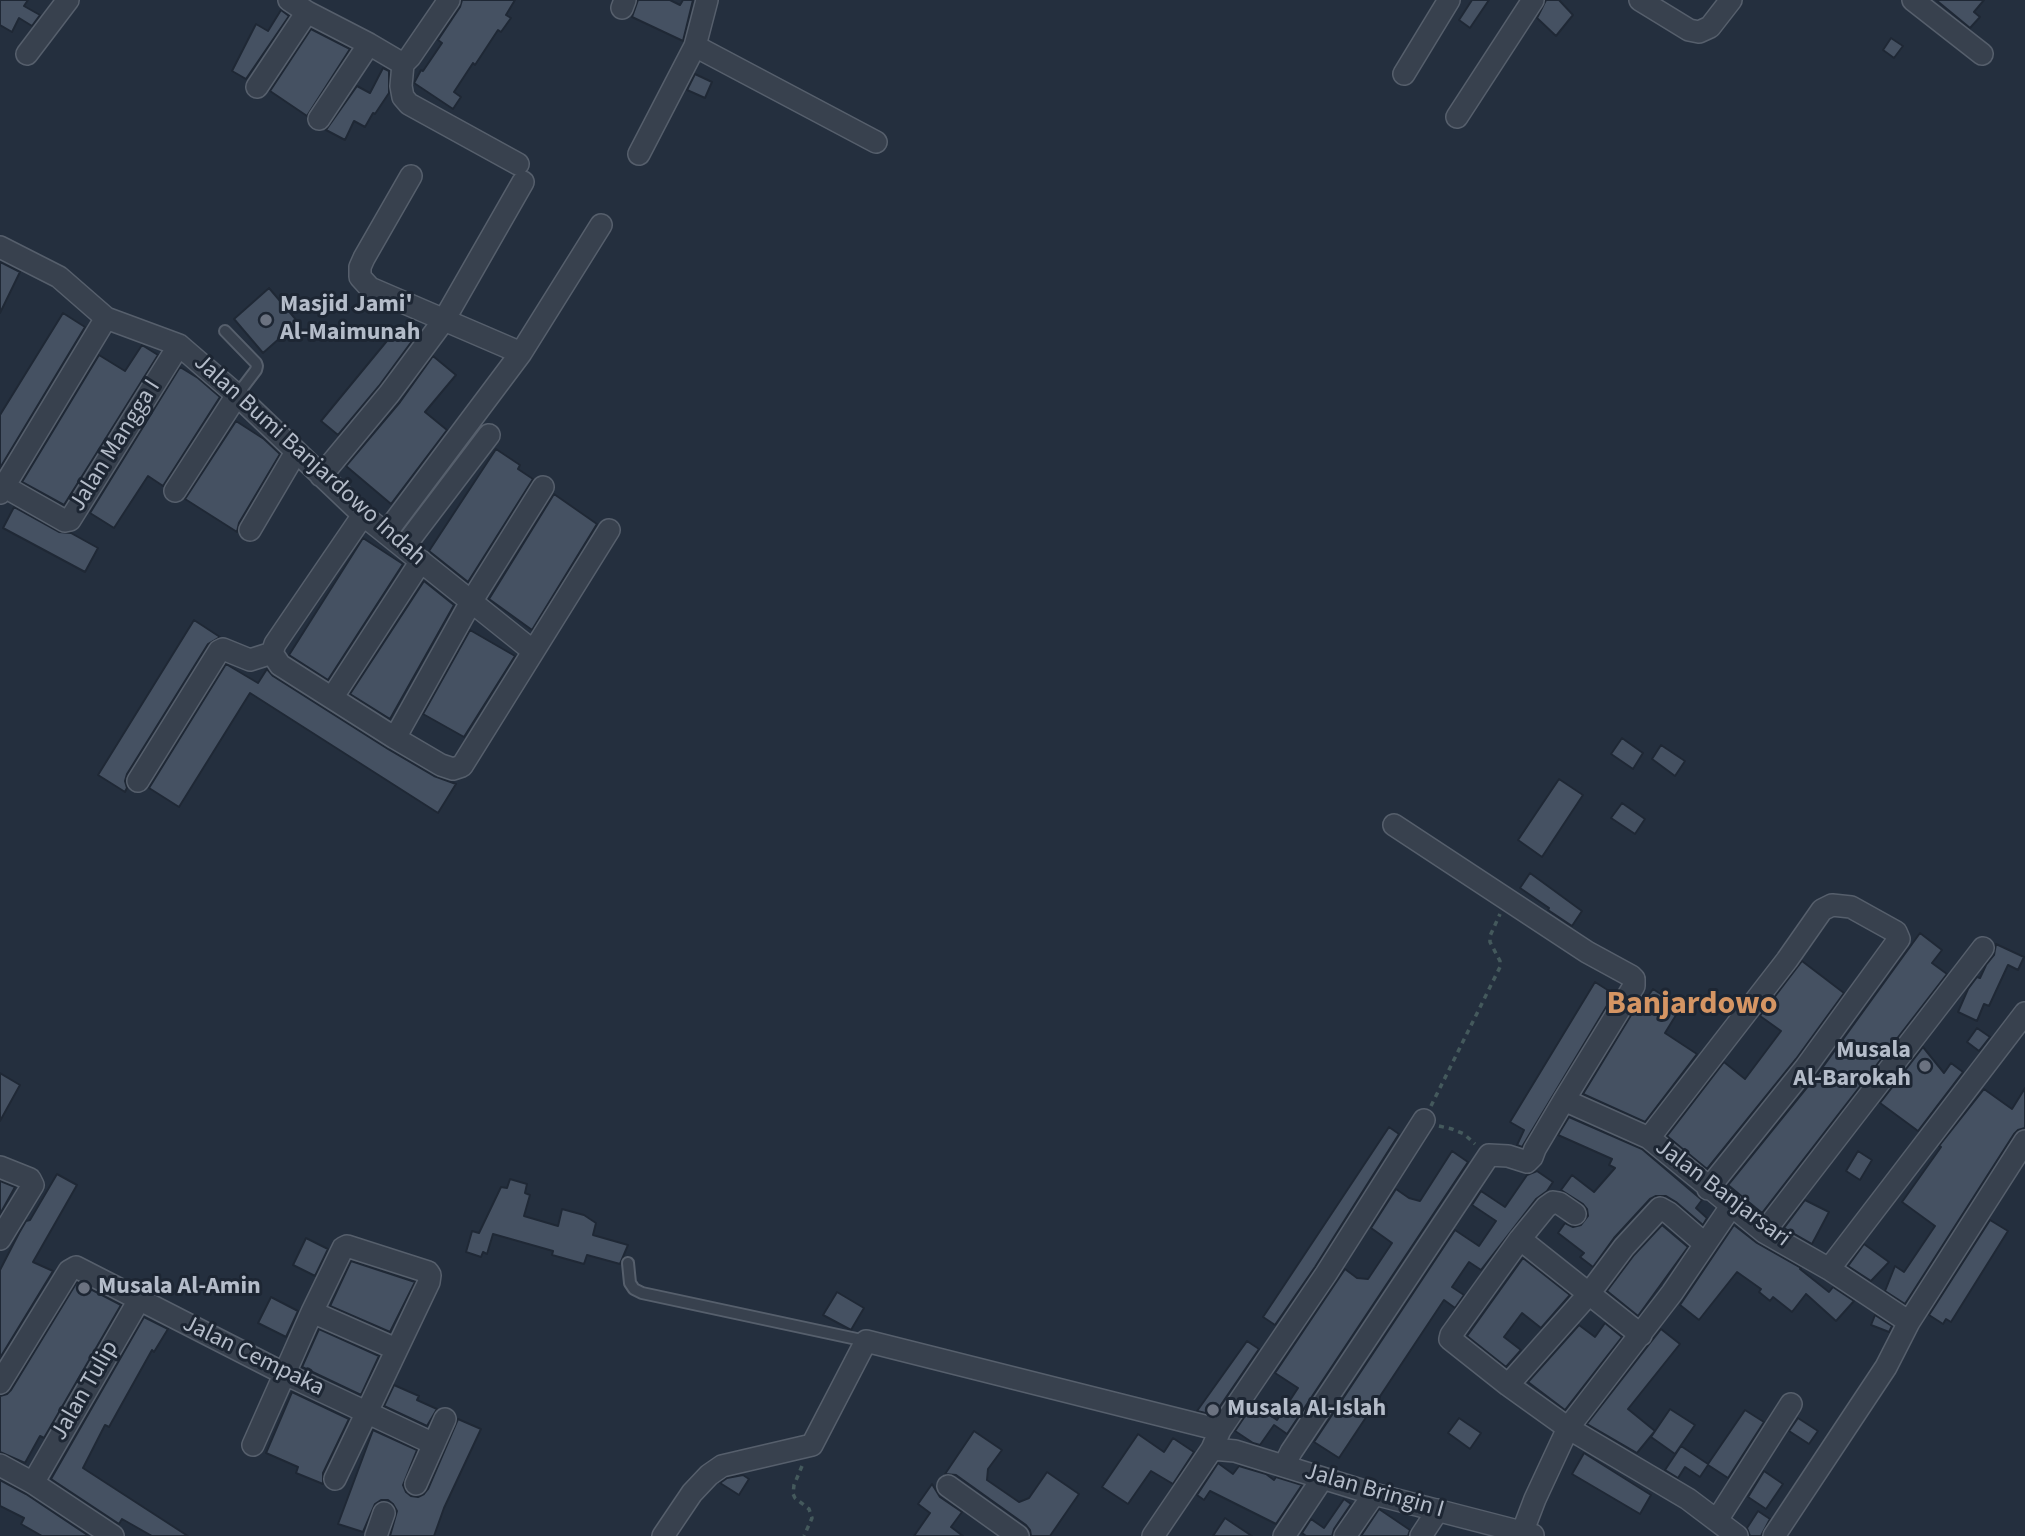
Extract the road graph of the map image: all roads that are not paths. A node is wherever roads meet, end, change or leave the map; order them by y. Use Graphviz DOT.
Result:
graph roads {
  1 [pos="68,0"];
  2 [pos="449,0"];
  3 [pos="707,0"];
  4 [pos="1449,0"];
  5 [pos="1533,0"];
  6 [pos="1640,0"];
  7 [pos="1731,0"];
  8 [pos="1913,0"];
  9 [pos="298,6"];
  10 [pos="1939,7"];
  11 [pos="369,44"];
  12 [pos="695,46"];
  13 [pos="27,54"];
  14 [pos="1982,54"];
  15 [pos="403,64"];
  16 [pos="1404,74"];
  17 [pos="257,87"];
  18 [pos="1457,117"];
  19 [pos="319,119"];
  20 [pos="876,142"];
  21 [pos="639,154"];
  22 [pos="411,176"];
  23 [pos="601,225"];
  24 [pos="0,247"];
  25 [pos="106,318"];
  26 [pos="443,320"];
  27 [pos="225,331"];
  28 [pos="178,345"];
  29 [pos="521,353"];
  30 [pos="237,395"];
  31 [pos="489,435"];
  32 [pos="296,452"];
  33 [pos="321,476"];
  34 [pos="543,487"];
  35 [pos="3,490"];
  36 [pos="175,491"];
  37 [pos="363,515"];
  38 [pos="250,530"];
  39 [pos="609,530"];
  40 [pos="386,533"];
  41 [pos="404,547"];
  42 [pos="421,562"];
  43 [pos="471,602"];
  44 [pos="533,650"];
  45 [pos="272,653"];
  46 [pos="332,698"];
  47 [pos="395,738"];
  48 [pos="138,781"];
  49 [pos="1394,825"];
  50 [pos="1983,948"];
  51 [pos="2025,1013"];
  52 [pos="1564,1100"];
  53 [pos="1424,1120"];
  54 [pos="1649,1138"];
  55 [pos="2025,1142"];
  56 [pos="0,1167"];
  57 [pos="1708,1188"];
  58 [pos="1732,1205"];
  59 [pos="1575,1214"];
  60 [pos="1764,1232"];
  61 [pos="0,1239"];
  62 [pos="1520,1239"];
  63 [pos="1705,1244"];
  64 [pos="628,1263"];
  65 [pos="1829,1269"];
  66 [pos="1588,1295"];
  67 [pos="139,1300"];
  68 [pos="312,1312"];
  69 [pos="1909,1322"];
  70 [pos="1641,1335"];
  71 [pos="866,1340"];
  72 [pos="396,1349"];
  73 [pos="285,1374"];
  74 [pos="0,1382"];
  75 [pos="1508,1385"];
  76 [pos="1791,1404"];
  77 [pos="366,1412"];
  78 [pos="445,1419"];
  79 [pos="1568,1428"];
  80 [pos="1217,1439"];
  81 [pos="434,1444"];
  82 [pos="253,1445"];
  83 [pos="1287,1460"];
  84 [pos="0,1465"];
  85 [pos="335,1479"];
  86 [pos="1322,1479"];
  87 [pos="33,1483"];
  88 [pos="416,1484"];
  89 [pos="948,1486"];
  90 [pos="1374,1494"];
  91 [pos="1438,1510"];
  92 [pos="384,1513"];
  93 [pos="1717,1520"];
  94 [pos="1525,1525"];
  95 [pos="113,1536"];
  96 [pos="376,1536"];
  97 [pos="663,1536"];
  98 [pos="1018,1536"];
  99 [pos="1153,1536"];
  100 [pos="1284,1536"];
  101 [pos="1345,1536"];
  102 [pos="1421,1536"];
  103 [pos="1737,1536"];
  104 [pos="1774,1536"];
  1 -- 13 [label="street"];
  2 -- 15 [label="street"];
  3 -- 12 [label="street"];
  4 -- 16 [label="street"];
  5 -- 18 [label="street"];
  6 -- 7 [label="street"];
  8 -- 10 [label="street"];
  9 -- 11 [label="street"];
  9 -- 17 [label="street"];
  10 -- 14 [label="street"];
  11 -- 15 [label="street"];
  11 -- 19 [label="street"];
  12 -- 20 [label="street"];
  12 -- 21 [label="street"];
  15 -- 26 [label="street"];
  22 -- 26 [label="street"];
  23 -- 29 [label="street"];
  24 -- 25 [label="street, Jalan Bumi Banjardowo Indah"];
  25 -- 28 [label="street, Jalan Bumi Banjardowo Indah"];
  25 -- 35 [label="street"];
  26 -- 29 [label="street"];
  26 -- 33 [label="street"];
  27 -- 30 [label="lane"];
  28 -- 30 [label="street, Jalan Bumi Banjardowo Indah"];
  28 -- 35 [label="street, Jalan Mangga I"];
  29 -- 40 [label="street"];
  30 -- 32 [label="street, Jalan Bumi Banjardowo Indah"];
  30 -- 36 [label="street"];
  31 -- 41 [label="street"];
  32 -- 33 [label="street, Jalan Bumi Banjardowo Indah"];
  32 -- 38 [label="street"];
  33 -- 37 [label="street, Jalan Bumi Banjardowo Indah"];
  34 -- 43 [label="street"];
  37 -- 40 [label="street, Jalan Bumi Banjardowo Indah"];
  37 -- 45 [label="street"];
  39 -- 44 [label="street"];
  40 -- 41 [label="street, Jalan Bumi Banjardowo Indah"];
  41 -- 42 [label="street, Jalan Bumi Banjardowo Indah"];
  42 -- 43 [label="street, Jalan Bumi Banjardowo Indah"];
  42 -- 46 [label="street"];
  43 -- 44 [label="street, Jalan Bumi Banjardowo Indah"];
  43 -- 47 [label="street"];
  44 -- 47 [label="street"];
  45 -- 46 [label="street"];
  45 -- 48 [label="street"];
  46 -- 47 [label="street"];
  49 -- 52 [label="street"];
  50 -- 60 [label="street"];
  51 -- 65 [label="street"];
  52 -- 54 [label="street, Jalan Banjarsari"];
  52 -- 83 [label="street"];
  53 -- 80 [label="street"];
  54 -- 57 [label="street, Jalan Banjarsari"];
  54 -- 57 [label="street"];
  55 -- 69 [label="street"];
  56 -- 61 [label="street"];
  57 -- 58 [label="street, Jalan Banjarsari"];
  58 -- 60 [label="street, Jalan Banjarsari"];
  58 -- 63 [label="street"];
  59 -- 62 [label="street"];
  60 -- 65 [label="street, Jalan Banjarsari"];
  62 -- 66 [label="street"];
  62 -- 75 [label="street"];
  63 -- 66 [label="street"];
  63 -- 70 [label="street"];
  64 -- 71 [label="lane"];
  65 -- 69 [label="street, Jalan Banjarsari"];
  66 -- 70 [label="street"];
  66 -- 75 [label="street"];
  67 -- 73 [label="street, Jalan Cempaka"];
  67 -- 74 [label="street, Jalan Cempaka"];
  67 -- 87 [label="street, Jalan Tulip"];
  68 -- 72 [label="street"];
  68 -- 72 [label="street"];
  68 -- 73 [label="street"];
  69 -- 104 [label="street"];
  70 -- 79 [label="street"];
  71 -- 80 [label="street, Jalan Bringin I"];
  71 -- 97 [label="street"];
  72 -- 77 [label="street"];
  73 -- 77 [label="street, Jalan Cempaka"];
  73 -- 82 [label="street"];
  75 -- 79 [label="street"];
  76 -- 93 [label="street"];
  77 -- 81 [label="street, Jalan Cempaka"];
  77 -- 85 [label="street"];
  78 -- 81 [label="street"];
  79 -- 93 [label="street"];
  79 -- 94 [label="street"];
  80 -- 83 [label="street, Jalan Bringin I"];
  80 -- 99 [label="street"];
  81 -- 88 [label="street"];
  83 -- 86 [label="street, Jalan Bringin I"];
  84 -- 87 [label="street"];
  86 -- 90 [label="street, Jalan Bringin I"];
  86 -- 100 [label="street"];
  87 -- 95 [label="street"];
  89 -- 98 [label="street"];
  90 -- 91 [label="street, Jalan Bringin I"];
  90 -- 101 [label="street"];
  91 -- 94 [label="street, Jalan Bringin I"];
  91 -- 102 [label="street"];
  92 -- 96 [label="street"];
  93 -- 103 [label="street"];
}
